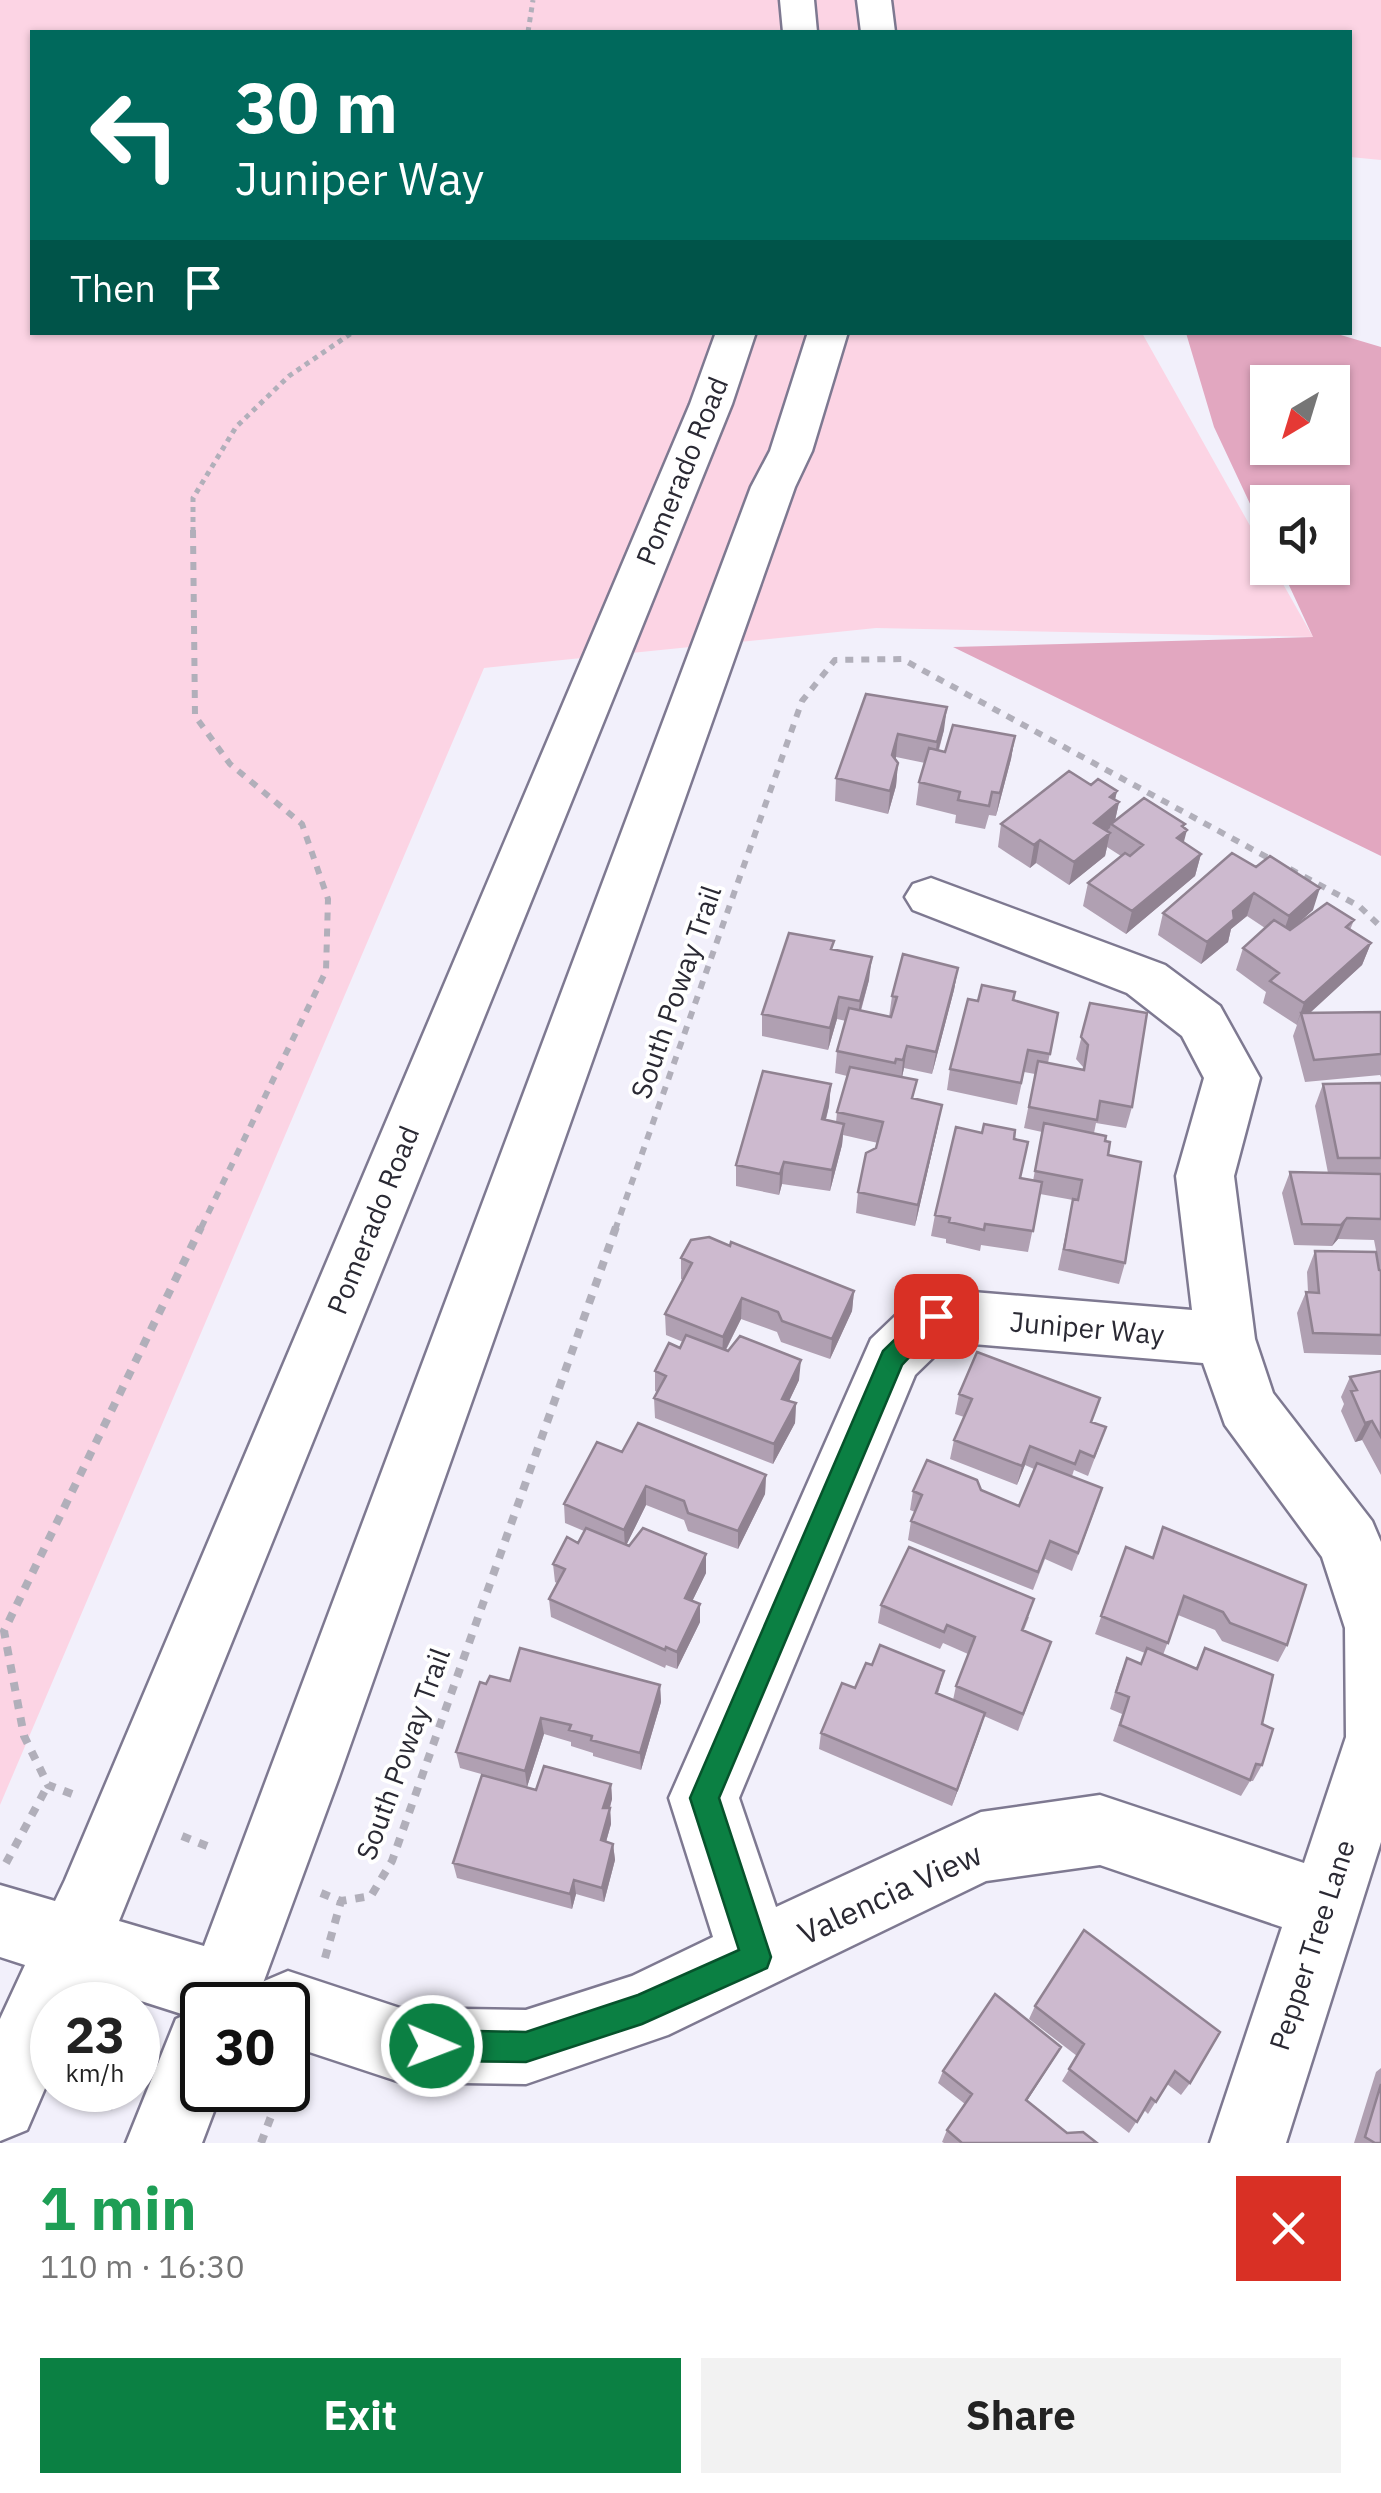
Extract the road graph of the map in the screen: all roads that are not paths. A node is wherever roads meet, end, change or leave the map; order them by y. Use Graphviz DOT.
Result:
graph roads {
  1 [pos="797,0"];
  2 [pos="874,0"];
  3 [pos="800,30"];
  4 [pos="878,30"];
  5 [pos="735,335"];
  6 [pos="827,335"];
  7 [pos="931,897"];
  8 [pos="1225,1339"];
  9 [pos="1324,1906"];
  10 [pos="0,1921"];
  11 [pos="69,1944"];
  12 [pos="756,1957"];
  13 [pos="248,1982"];
  14 [pos="180,1986"];
  15 [pos="310,2025"];
  16 [pos="0,2102"];
  17 [pos="182,2112"];
  18 [pos="164,2143"];
  19 [pos="1248,2143"];
  1 -- 3 [label="main road"];
  2 -- 4 [label="main road"];
  5 -- 11 [label="main road, Pomerado Road"];
  6 -- 13 [label="main road"];
  7 -- 8 [label="main road, Pepper Tree Lane"];
  8 -- 9 [label="main road, Pepper Tree Lane"];
  8 -- 12 [label="main road, Juniper Way"];
  9 -- 12 [label="main road, Valencia View"];
  9 -- 19 [label="main road, Pepper Tree Lane"];
  10 -- 11 [label="main road, Valencia View"];
  11 -- 14 [label="main road, Valencia View"];
  11 -- 16 [label="main road, Pomerado Road"];
  12 -- 15 [label="main road, Valencia View"];
  17 -- 18 [label="main road"];
}
